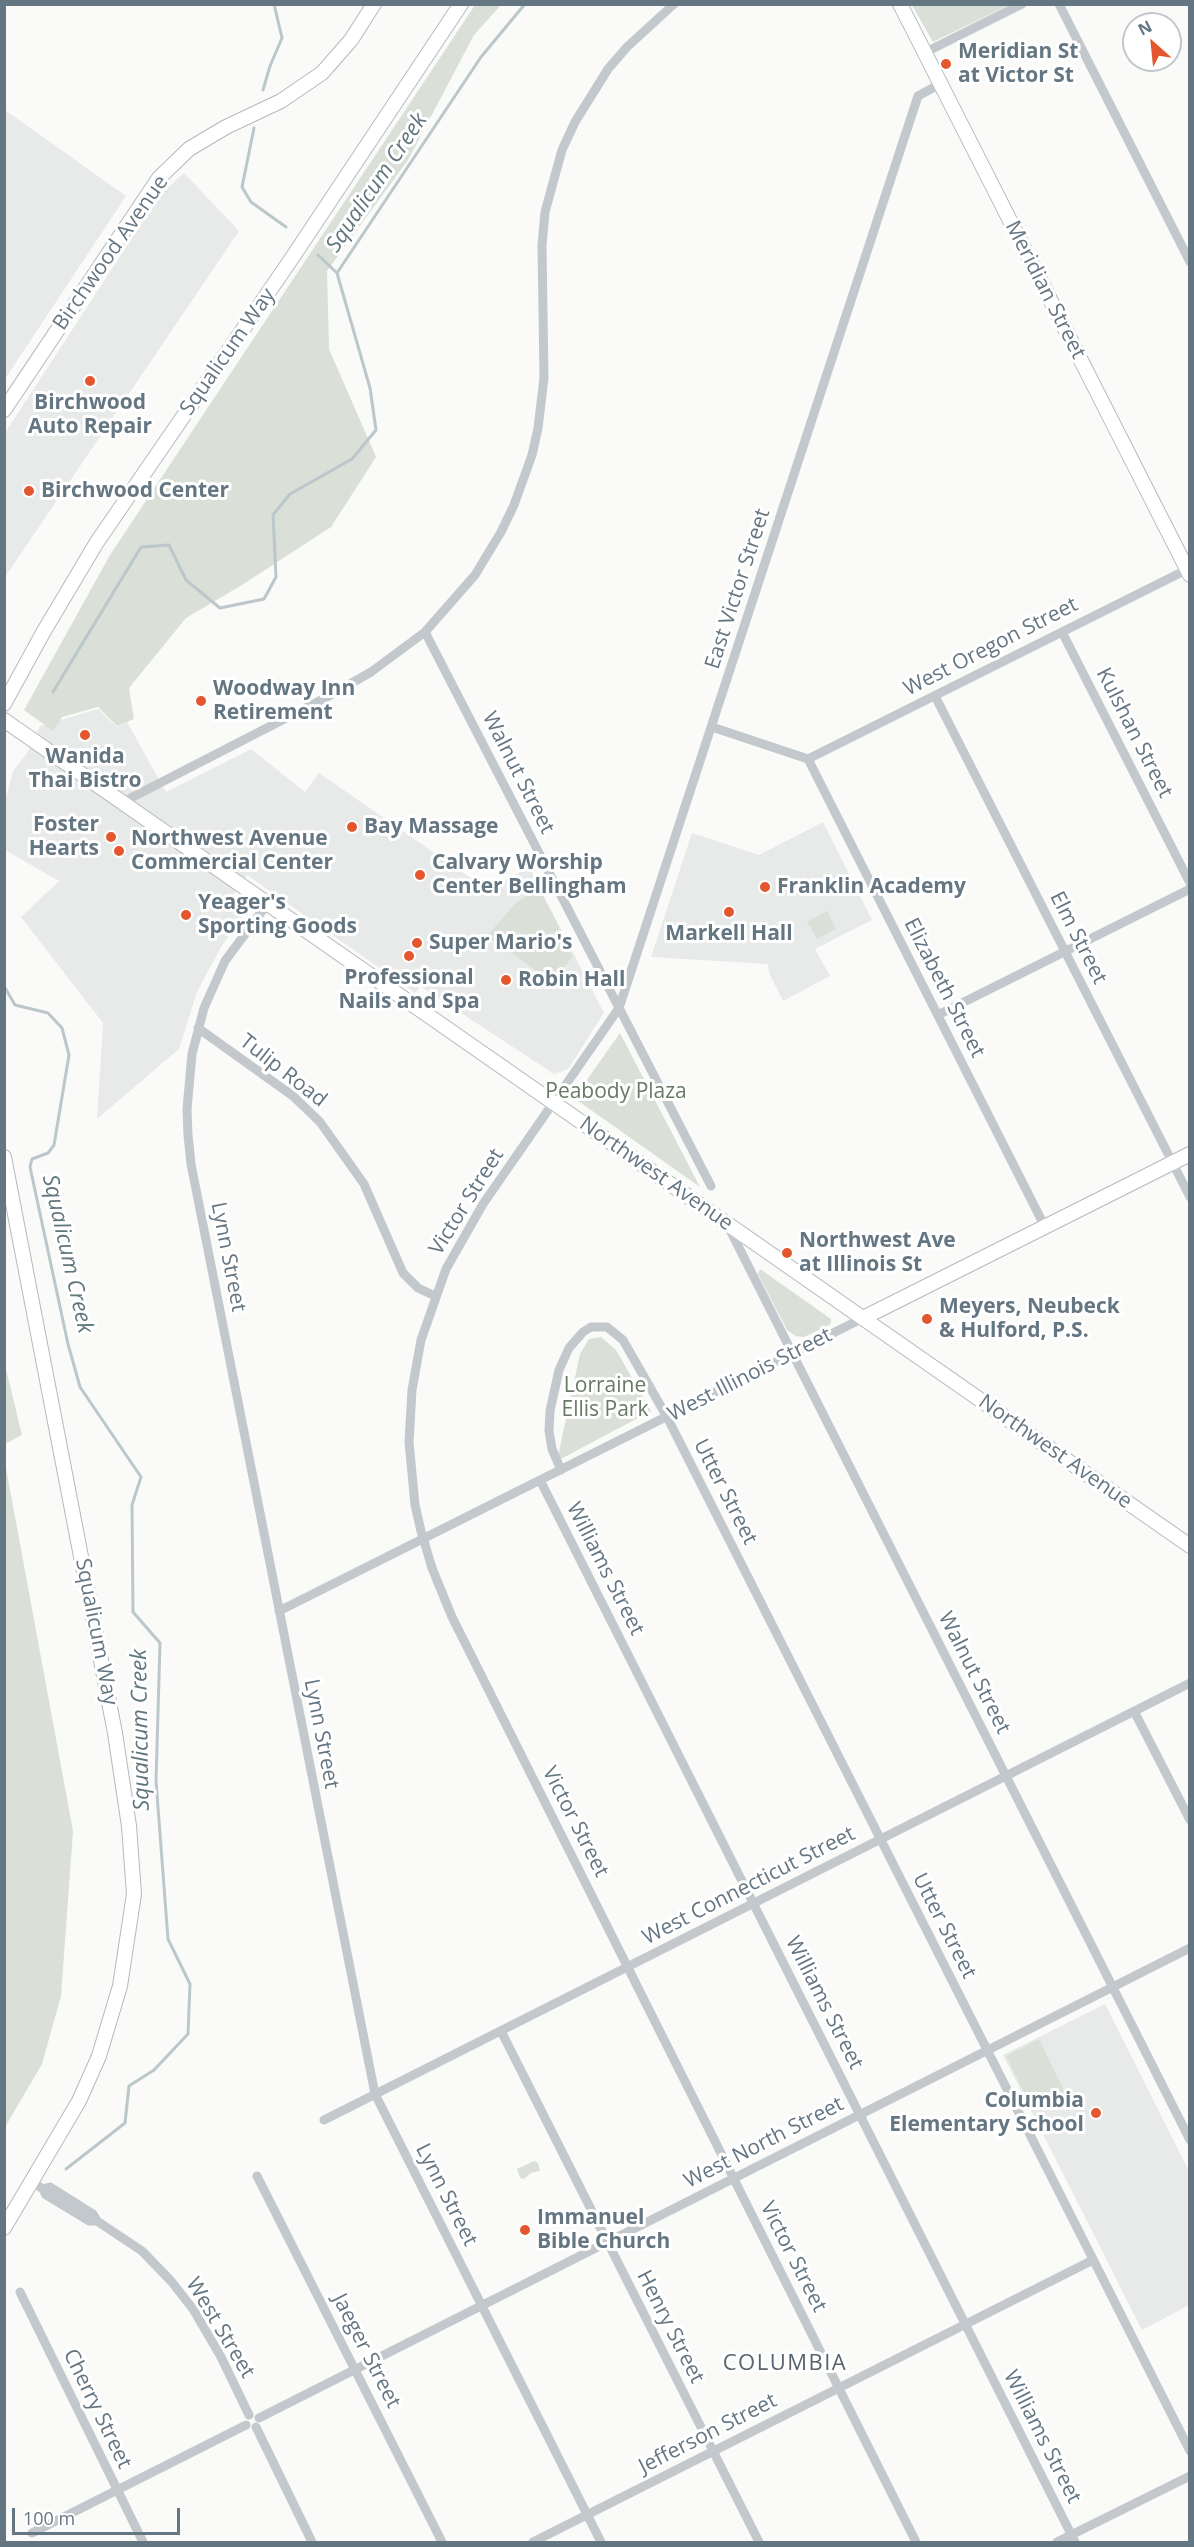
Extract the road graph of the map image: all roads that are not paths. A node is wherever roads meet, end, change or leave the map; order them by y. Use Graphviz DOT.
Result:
graph roads {
  1 [pos="374,4"];
  2 [pos="461,4"];
  3 [pos="674,4"];
  4 [pos="900,4"];
  5 [pos="1022,4"];
  6 [pos="1059,4"];
  7 [pos="924,53"];
  8 [pos="940,84"];
  9 [pos="1190,262"];
  10 [pos="4,410"];
  11 [pos="1188,571"];
  12 [pos="425,632"];
  13 [pos="1062,632"];
  14 [pos="935,696"];
  15 [pos="4,704"];
  16 [pos="4,720"];
  17 [pos="712,727"];
  18 [pos="808,759"];
  19 [pos="123,802"];
  20 [pos="1190,883"];
  21 [pos="1190,889"];
  22 [pos="268,903"];
  23 [pos="1065,951"];
  24 [pos="619,1008"];
  25 [pos="938,1015"];
  26 [pos="198,1028"];
  27 [pos="554,1102"];
  28 [pos="1190,1154"];
  29 [pos="4,1156"];
  30 [pos="1172,1162"];
  31 [pos="711,1186"];
  32 [pos="1190,1197"];
  33 [pos="726,1222"];
  34 [pos="1045,1227"];
  35 [pos="435,1296"];
  36 [pos="863,1318"];
  37 [pos="792,1353"];
  38 [pos="667,1416"];
  39 [pos="561,1470"];
  40 [pos="540,1480"];
  41 [pos="423,1539"];
  42 [pos="1190,1546"];
  43 [pos="279,1611"];
  44 [pos="1190,1683"];
  45 [pos="1134,1711"];
  46 [pos="1006,1776"];
  47 [pos="1190,1820"];
  48 [pos="880,1839"];
  49 [pos="753,1904"];
  50 [pos="1190,1948"];
  51 [pos="627,1967"];
  52 [pos="1112,1987"];
  53 [pos="501,2031"];
  54 [pos="987,2050"];
  55 [pos="375,2094"];
  56 [pos="860,2114"];
  57 [pos="324,2120"];
  58 [pos="1190,2140"];
  59 [pos="257,2176"];
  60 [pos="733,2178"];
  61 [pos="37,2185"];
  62 [pos="4,2228"];
  63 [pos="608,2242"];
  64 [pos="1093,2260"];
  65 [pos="20,2292"];
  66 [pos="482,2306"];
  67 [pos="965,2324"];
  68 [pos="355,2370"];
  69 [pos="838,2388"];
  70 [pos="252,2421"];
  71 [pos="1190,2451"];
  72 [pos="713,2452"];
  73 [pos="1190,2476"];
  74 [pos="117,2490"];
  75 [pos="587,2515"];
  76 [pos="32,2533"];
  77 [pos="1074,2539"];
  78 [pos="143,2542"];
  79 [pos="312,2542"];
  80 [pos="442,2542"];
  81 [pos="533,2542"];
  82 [pos="601,2542"];
  83 [pos="759,2542"];
  84 [pos="916,2542"];
  85 [pos="1057,2542"];
  1 -- 10 [label="street, Birchwood Avenue"];
  2 -- 15 [label="street, Squalicum Way"];
  3 -- 12 [label="street"];
  4 -- 7 [label="street, Meridian Street"];
  5 -- 7 [label="street"];
  6 -- 9 [label="street"];
  7 -- 8 [label="street, Meridian Street"];
  8 -- 11 [label="street, Meridian Street"];
  8 -- 17 [label="street, East Victor Street"];
  11 -- 13 [label="street, West Oregon Street"];
  12 -- 19 [label="street"];
  12 -- 24 [label="street, Walnut Street"];
  13 -- 14 [label="street, West Oregon Street"];
  13 -- 20 [label="street, Kulshan Street"];
  14 -- 18 [label="street, West Oregon Street"];
  14 -- 23 [label="street, Elm Street"];
  16 -- 19 [label="street, Northwest Avenue"];
  17 -- 18 [label="street"];
  17 -- 24 [label="street, East Victor Street"];
  18 -- 25 [label="street, Elizabeth Street"];
  19 -- 22 [label="street, Northwest Avenue"];
  21 -- 23 [label="street"];
  22 -- 26 [label="street, Lynn Street"];
  22 -- 27 [label="street, Northwest Avenue"];
  23 -- 25 [label="street"];
  23 -- 30 [label="street, Elm Street"];
  24 -- 27 [label="street, East Victor Street"];
  24 -- 31 [label="street, Walnut Street"];
  25 -- 34 [label="street, Elizabeth Street"];
  26 -- 35 [label="street, Tulip Road"];
  26 -- 43 [label="street, Lynn Street"];
  27 -- 33 [label="street, Northwest Avenue"];
  27 -- 35 [label="street, Victor Street"];
  28 -- 30 [label="street, West Illinois Street"];
  29 -- 61 [label="street, Squalicum Way"];
  30 -- 32 [label="street, Elm Street"];
  30 -- 34 [label="street, West Illinois Street"];
  33 -- 36 [label="street, Northwest Avenue"];
  33 -- 37 [label="street, Walnut Street"];
  34 -- 36 [label="street, West Illinois Street"];
  35 -- 41 [label="street, Victor Street"];
  36 -- 37 [label="street, West Illinois Street"];
  36 -- 42 [label="street, Northwest Avenue"];
  37 -- 38 [label="street, West Illinois Street"];
  37 -- 46 [label="street, Walnut Street"];
  38 -- 39 [label="street, West Illinois Street"];
  38 -- 39 [label="street, Utter Street"];
  38 -- 48 [label="street, Utter Street"];
  39 -- 40 [label="street, West Illinois Street"];
  40 -- 41 [label="street, West Illinois Street"];
  40 -- 49 [label="street, Williams Street"];
  41 -- 43 [label="street, West Illinois Street"];
  41 -- 51 [label="street, Victor Street"];
  43 -- 55 [label="street, Lynn Street"];
  44 -- 45 [label="street, West Connecticut Street"];
  45 -- 46 [label="street, West Connecticut Street"];
  45 -- 47 [label="street"];
  46 -- 48 [label="street, West Connecticut Street"];
  46 -- 52 [label="street, Walnut Street"];
  48 -- 49 [label="street, West Connecticut Street"];
  48 -- 54 [label="street, Utter Street"];
  49 -- 51 [label="street, West Connecticut Street"];
  49 -- 56 [label="street, Williams Street"];
  50 -- 52 [label="street, West North Street"];
  51 -- 53 [label="street, West Connecticut Street"];
  51 -- 60 [label="street, Victor Street"];
  52 -- 54 [label="street, West North Street"];
  52 -- 58 [label="street, Walnut Street"];
  53 -- 55 [label="street, West Connecticut Street"];
  53 -- 63 [label="street, Henry Street"];
  54 -- 56 [label="street, West North Street"];
  54 -- 64 [label="street, Utter Street"];
  55 -- 57 [label="street, West Connecticut Street"];
  55 -- 66 [label="street, Lynn Street"];
  56 -- 60 [label="street, West North Street"];
  56 -- 67 [label="street, Williams Street"];
  59 -- 68 [label="street, Jaeger Street"];
  60 -- 63 [label="street, West North Street"];
  60 -- 69 [label="street, Victor Street"];
  61 -- 62 [label="street, Squalicum Way"];
  61 -- 70 [label="street, West Street"];
  63 -- 66 [label="street, West North Street"];
  63 -- 72 [label="street, Henry Street"];
  64 -- 67 [label="street, Jefferson Street"];
  64 -- 71 [label="street, Utter Street"];
  65 -- 74 [label="street, Cherry Street"];
  66 -- 68 [label="street, West North Street"];
  66 -- 75 [label="street, Lynn Street"];
  67 -- 69 [label="street, Jefferson Street"];
  67 -- 77 [label="street, Williams Street"];
  68 -- 70 [label="street, West North Street"];
  68 -- 80 [label="street, Jaeger Street"];
  69 -- 72 [label="street, Jefferson Street"];
  69 -- 84 [label="street, Victor Street"];
  70 -- 74 [label="street, West North Street"];
  70 -- 79 [label="street, West Street"];
  72 -- 75 [label="street, Jefferson Street"];
  72 -- 83 [label="street, Henry Street"];
  73 -- 77 [label="street"];
  74 -- 76 [label="street, West North Street"];
  74 -- 78 [label="street, Cherry Street"];
  75 -- 81 [label="street, Jefferson Street"];
  75 -- 82 [label="street, Lynn Street"];
  77 -- 85 [label="street"];
}
